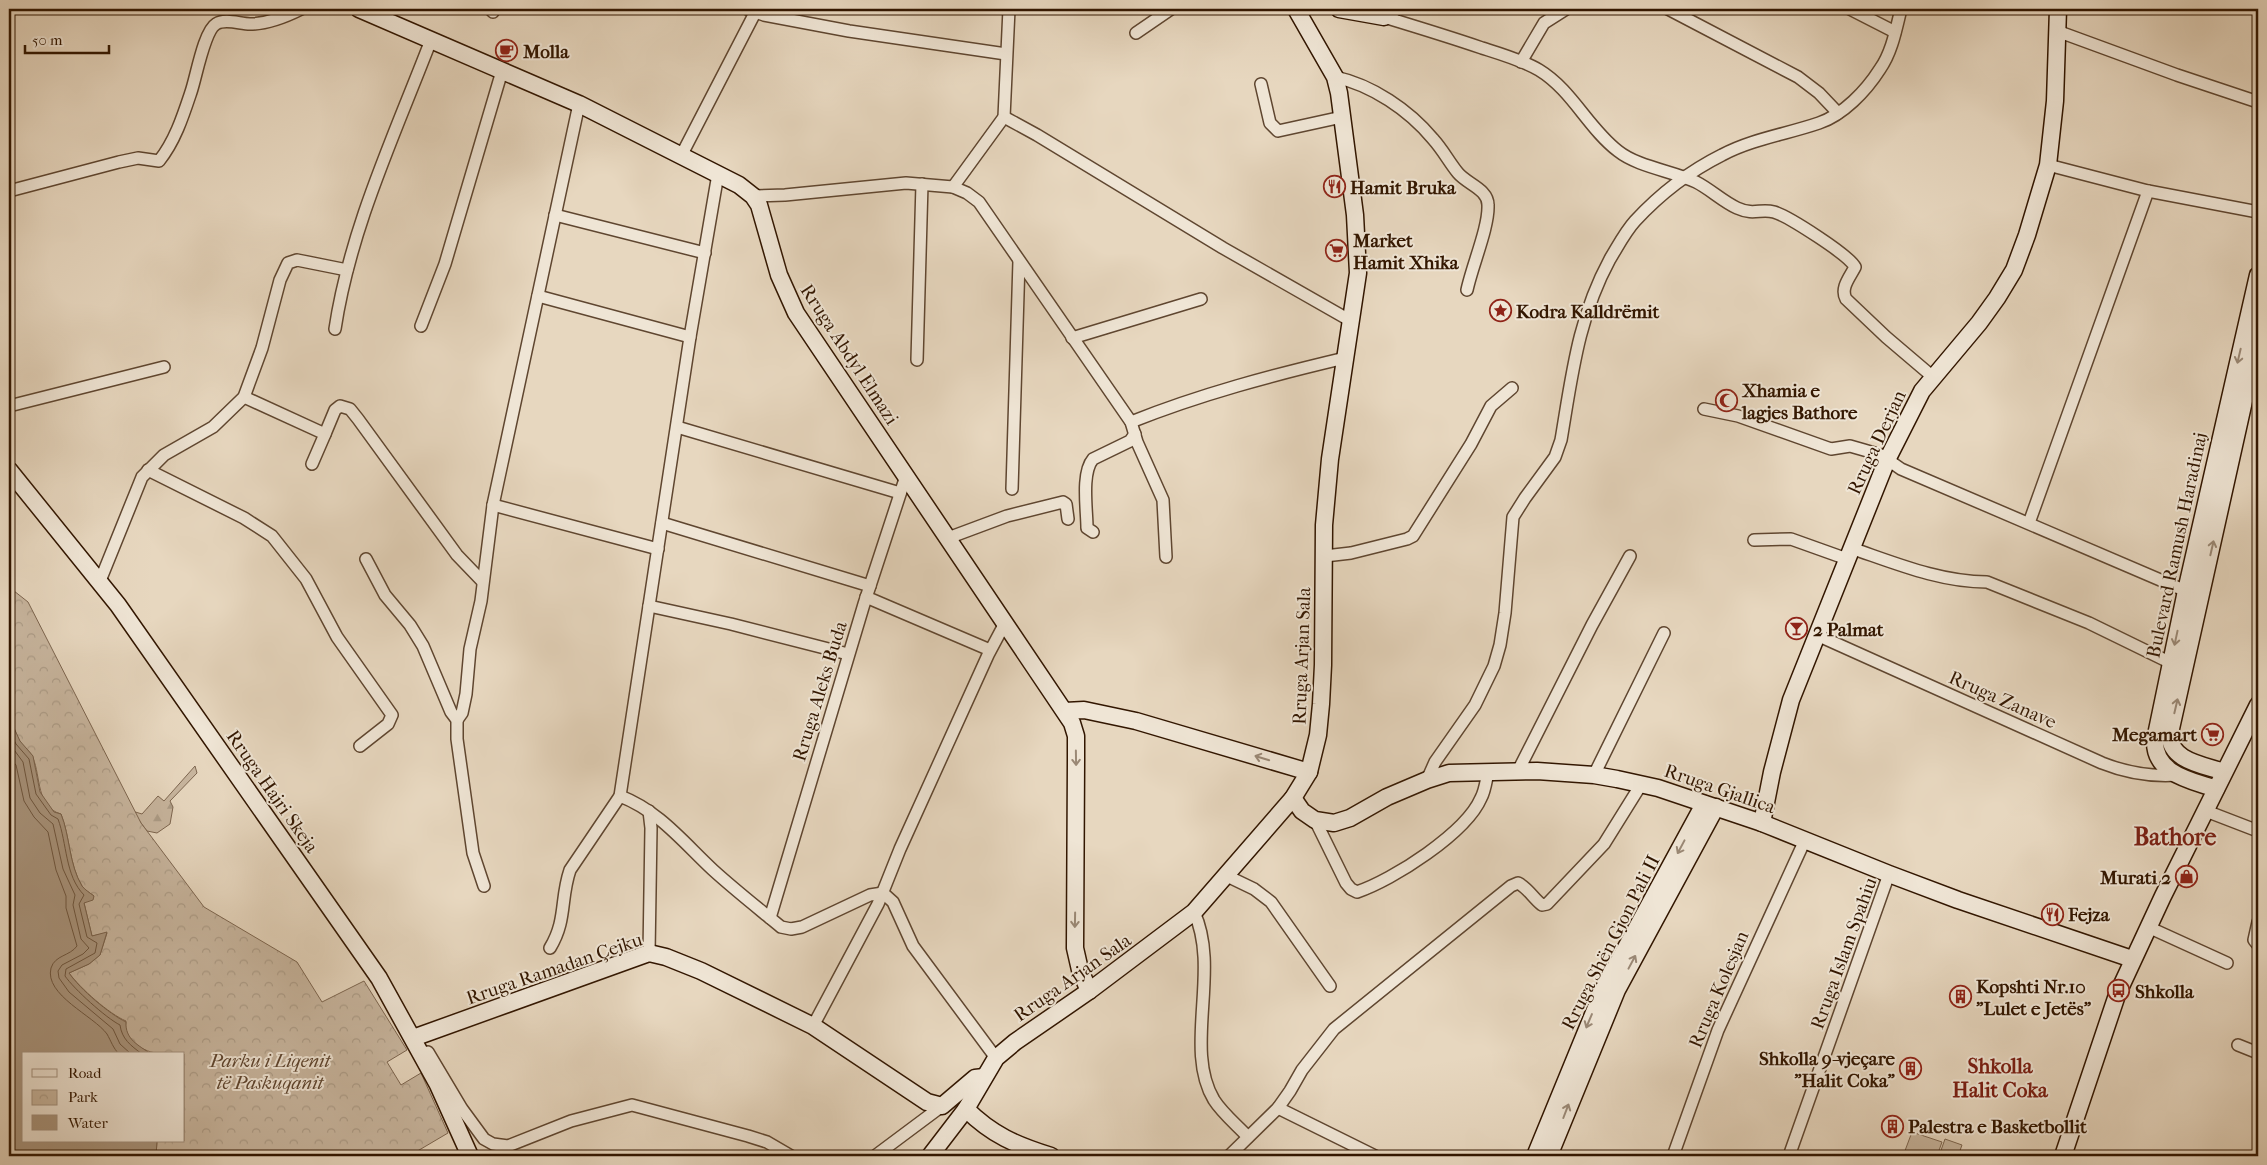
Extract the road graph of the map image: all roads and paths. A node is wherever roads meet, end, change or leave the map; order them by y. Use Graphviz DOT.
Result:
graph roads {
  1 [pos="302,9"];
  2 [pos="359,9"];
  3 [pos="1009,9"];
  4 [pos="1171,9"];
  5 [pos="1296,9"];
  6 [pos="1339,9"];
  7 [pos="1566,9"];
  8 [pos="1668,9"];
  9 [pos="1850,9"];
  10 [pos="1901,9"];
  11 [pos="2058,9"];
  12 [pos="753,10"];
  13 [pos="1389,13"];
  14 [pos="2057,31"];
  15 [pos="1895,32"];
  16 [pos="1136,33"];
  17 [pos="431,40"];
  18 [pos="1006,54"];
  19 [pos="1521,62"];
  20 [pos="502,71"];
  21 [pos="1335,77"];
  22 [pos="1261,84"];
  23 [pos="2258,102"];
  24 [pos="579,104"];
  25 [pos="1838,113"];
  26 [pos="1004,117"];
  27 [pos="1342,118"];
  28 [pos="681,156"];
  29 [pos="2048,164"];
  30 [pos="718,174"];
  31 [pos="1685,177"];
  32 [pos="922,184"];
  33 [pos="953,187"];
  34 [pos="9,191"];
  35 [pos="2148,192"];
  36 [pos="754,196"];
  37 [pos="2258,212"];
  38 [pos="555,215"];
  39 [pos="705,253"];
  40 [pos="1019,261"];
  41 [pos="346,270"];
  42 [pos="2258,275"];
  43 [pos="1467,290"];
  44 [pos="538,296"];
  45 [pos="1201,299"];
  46 [pos="1351,321"];
  47 [pos="421,326"];
  48 [pos="335,329"];
  49 [pos="690,337"];
  50 [pos="1072,338"];
  51 [pos="2258,338"];
  52 [pos="1345,358"];
  53 [pos="917,360"];
  54 [pos="164,366"];
  55 [pos="1933,377"];
  56 [pos="1512,388"];
  57 [pos="244,397"];
  58 [pos="9,406"];
  59 [pos="1704,410"];
  60 [pos="1131,422"];
  61 [pos="677,427"];
  62 [pos="325,434"];
  63 [pos="1135,434"];
  64 [pos="1887,460"];
  65 [pos="312,464"];
  66 [pos="9,470"];
  67 [pos="148,470"];
  68 [pos="906,476"];
  69 [pos="1012,489"];
  70 [pos="900,493"];
  71 [pos="493,505"];
  72 [pos="1068,519"];
  73 [pos="662,523"];
  74 [pos="2029,524"];
  75 [pos="1092,532"];
  76 [pos="948,538"];
  77 [pos="1754,540"];
  78 [pos="658,549"];
  79 [pos="1849,553"];
  80 [pos="1325,556"];
  81 [pos="1630,556"];
  82 [pos="1166,557"];
  83 [pos="366,559"];
  84 [pos="100,581"];
  85 [pos="482,581"];
  86 [pos="868,591"];
  87 [pos="2193,594"];
  88 [pos="649,606"];
  89 [pos="1005,623"];
  90 [pos="1664,632"];
  91 [pos="1817,635"];
  92 [pos="990,650"];
  93 [pos="848,654"];
  94 [pos="2171,662"];
  95 [pos="2258,705"];
  96 [pos="1065,711"];
  97 [pos="457,720"];
  98 [pos="360,746"];
  99 [pos="2186,759"];
  100 [pos="1518,771"];
  101 [pos="1309,772"];
  102 [pos="1488,772"];
  103 [pos="2224,772"];
  104 [pos="1594,775"];
  105 [pos="2180,775"];
  106 [pos="1427,780"];
  107 [pos="1642,784"];
  108 [pos="2216,789"];
  109 [pos="620,796"];
  110 [pos="1293,798"];
  111 [pos="1710,806"];
  112 [pos="649,811"];
  113 [pos="2206,811"];
  114 [pos="1315,820"];
  115 [pos="1762,823"];
  116 [pos="2258,830"];
  117 [pos="1805,840"];
  118 [pos="1889,874"];
  119 [pos="1227,876"];
  120 [pos="484,886"];
  121 [pos="883,892"];
  122 [pos="1194,912"];
  123 [pos="770,918"];
  124 [pos="2258,922"];
  125 [pos="2148,927"];
  126 [pos="2258,944"];
  127 [pos="550,948"];
  128 [pos="649,953"];
  129 [pos="2132,959"];
  130 [pos="2227,963"];
  131 [pos="1330,986"];
  132 [pos="1089,991"];
  133 [pos="813,1026"];
  134 [pos="416,1037"];
  135 [pos="2238,1045"];
  136 [pos="2258,1053"];
  137 [pos="996,1058"];
  138 [pos="984,1077"];
  139 [pos="942,1106"];
  140 [pos="1278,1108"];
  141 [pos="966,1109"];
  142 [pos="1248,1137"];
  143 [pos="470,1156"];
  144 [pos="791,1156"];
  145 [pos="875,1156"];
  146 [pos="930,1156"];
  147 [pos="1051,1156"];
  148 [pos="1229,1156"];
  149 [pos="1375,1156"];
  150 [pos="1535,1156"];
  151 [pos="1549,1156"];
  152 [pos="1673,1156"];
  153 [pos="1789,1156"];
  154 [pos="2063,1156"];
  1 -- 34 [label="street"];
  2 -- 17 [label="street"];
  3 -- 18 [label="street"];
  4 -- 16 [label="street"];
  5 -- 21 [label="street, Rruga Arjan Sala"];
  6 -- 13 [label="street"];
  7 -- 19 [label="street"];
  8 -- 25 [label="street"];
  9 -- 15 [label="street"];
  10 -- 15 [label="street"];
  11 -- 14 [label="street, Rruga Derjan"];
  12 -- 18 [label="street"];
  12 -- 28 [label="street"];
  13 -- 19 [label="street"];
  14 -- 23 [label="street"];
  14 -- 29 [label="street, Rruga Derjan"];
  15 -- 25 [label="street"];
  17 -- 20 [label="street"];
  17 -- 41 [label="street"];
  18 -- 26 [label="street"];
  19 -- 31 [label="street"];
  20 -- 24 [label="street"];
  20 -- 47 [label="street"];
  21 -- 27 [label="street, Rruga Arjan Sala"];
  21 -- 43 [label="street"];
  22 -- 27 [label="street"];
  24 -- 28 [label="street"];
  24 -- 38 [label="street"];
  25 -- 31 [label="street"];
  26 -- 33 [label="street"];
  26 -- 46 [label="street"];
  27 -- 46 [label="street, Rruga Arjan Sala"];
  28 -- 30 [label="street"];
  29 -- 35 [label="street"];
  29 -- 55 [label="street, Rruga Derjan"];
  30 -- 36 [label="street"];
  30 -- 39 [label="street"];
  31 -- 55 [label="street"];
  31 -- 106 [label="street"];
  32 -- 33 [label="street"];
  32 -- 36 [label="street"];
  32 -- 53 [label="street"];
  33 -- 40 [label="street"];
  35 -- 37 [label="street"];
  35 -- 74 [label="street"];
  36 -- 68 [label="street, Rruga Abdyl Elmazi"];
  38 -- 39 [label="street"];
  38 -- 44 [label="street"];
  39 -- 49 [label="street"];
  40 -- 50 [label="street"];
  40 -- 69 [label="street"];
  41 -- 48 [label="street"];
  41 -- 57 [label="street"];
  42 -- 87 [label="street, Bulevard Ramush Haradinaj, one-way"];
  44 -- 49 [label="street"];
  44 -- 71 [label="street"];
  45 -- 50 [label="street"];
  46 -- 52 [label="street, Rruga Arjan Sala"];
  49 -- 61 [label="street"];
  50 -- 60 [label="street"];
  87 -- 51 [label="street, Bulevard Ramush Haradinaj, one-way"];
  52 -- 60 [label="street"];
  52 -- 80 [label="street, Rruga Arjan Sala"];
  54 -- 58 [label="street"];
  55 -- 64 [label="street, Rruga Derjan"];
  56 -- 80 [label="street"];
  57 -- 62 [label="street"];
  57 -- 67 [label="street"];
  59 -- 64 [label="street"];
  60 -- 63 [label="street"];
  61 -- 70 [label="street"];
  61 -- 73 [label="street"];
  62 -- 65 [label="street"];
  62 -- 85 [label="street"];
  63 -- 75 [label="street"];
  63 -- 82 [label="street"];
  64 -- 74 [label="street"];
  64 -- 79 [label="street, Rruga Derjan"];
  66 -- 84 [label="street, Rruga Hajri Skeja"];
  67 -- 84 [label="street"];
  67 -- 98 [label="street"];
  68 -- 70 [label="street, Rruga Aleks Buda"];
  68 -- 76 [label="street, Rruga Abdyl Elmazi"];
  70 -- 86 [label="street, Rruga Aleks Buda"];
  71 -- 78 [label="street"];
  71 -- 85 [label="street"];
  72 -- 76 [label="street"];
  73 -- 78 [label="street"];
  73 -- 86 [label="street"];
  74 -- 87 [label="street"];
  76 -- 89 [label="street, Rruga Abdyl Elmazi"];
  77 -- 79 [label="street"];
  78 -- 88 [label="street"];
  79 -- 91 [label="street, Rruga Derjan"];
  79 -- 94 [label="street"];
  80 -- 101 [label="street, Rruga Arjan Sala"];
  81 -- 100 [label="street"];
  83 -- 97 [label="street"];
  84 -- 134 [label="street, Rruga Hajri Skeja"];
  85 -- 97 [label="street"];
  86 -- 92 [label="street"];
  86 -- 93 [label="street, Rruga Aleks Buda"];
  87 -- 94 [label="street, Bulevard Ramush Haradinaj, one-way"];
  99 -- 87 [label="street, Bulevard Ramush Haradinaj, one-way"];
  88 -- 93 [label="street"];
  88 -- 109 [label="street"];
  89 -- 92 [label="street"];
  89 -- 96 [label="street, Rruga Abdyl Elmazi"];
  90 -- 104 [label="street"];
  91 -- 105 [label="street, Rruga Zanave"];
  91 -- 115 [label="street, Rruga Derjan"];
  92 -- 121 [label="street"];
  93 -- 123 [label="street, Rruga Aleks Buda"];
  94 -- 105 [label="street, Bulevard Ramush Haradinaj"];
  95 -- 103 [label="street"];
  101 -- 96 [label="street, one-way"];
  96 -- 132 [label="street, Rruga Abdyl Elmazi, one-way"];
  97 -- 120 [label="street"];
  99 -- 103 [label="street"];
  99 -- 105 [label="street"];
  100 -- 102 [label="street, Rruga Gjallica"];
  100 -- 104 [label="street, Rruga Gjallica"];
  101 -- 110 [label="street, Rruga Arjan Sala"];
  102 -- 106 [label="street, Rruga Gjallica"];
  102 -- 114 [label="street"];
  103 -- 108 [label="street"];
  104 -- 107 [label="street, Rruga Gjallica"];
  105 -- 108 [label="street, Bulevard Ramush Haradinaj"];
  106 -- 114 [label="street, Rruga Gjallica"];
  107 -- 111 [label="street, Rruga Gjallica"];
  107 -- 140 [label="street"];
  108 -- 113 [label="street"];
  109 -- 112 [label="street"];
  109 -- 127 [label="street"];
  110 -- 114 [label="street"];
  110 -- 119 [label="street, Rruga Arjan Sala"];
  111 -- 115 [label="street, Rruga Gjallica"];
  111 -- 150 [label="street, Rruga Shën Gjon Pali II, one-way"];
  151 -- 111 [label="street, Rruga Shën Gjon Pali II, one-way"];
  112 -- 123 [label="street"];
  112 -- 128 [label="street"];
  113 -- 116 [label="street"];
  113 -- 125 [label="street"];
  115 -- 117 [label="street, Rruga Gjallica"];
  117 -- 118 [label="street, Rruga Gjallica"];
  117 -- 152 [label="street, Rruga Kolesjan"];
  118 -- 129 [label="street, Rruga Gjallica"];
  118 -- 153 [label="street, Rruga Islam Spahiu"];
  119 -- 122 [label="street, Rruga Arjan Sala"];
  119 -- 131 [label="street"];
  121 -- 123 [label="street"];
  121 -- 133 [label="street"];
  121 -- 137 [label="street"];
  122 -- 132 [label="street, Rruga Arjan Sala"];
  122 -- 142 [label="street"];
  124 -- 126 [label="street"];
  125 -- 129 [label="street"];
  125 -- 130 [label="street"];
  128 -- 133 [label="street, Rruga Ramadan Çejku"];
  128 -- 134 [label="street, Rruga Ramadan Çejku"];
  129 -- 154 [label="street"];
  132 -- 137 [label="street, Rruga Arjan Sala"];
  133 -- 139 [label="street, Rruga Ramadan Çejku"];
  134 -- 143 [label="street, Rruga Hajri Skeja"];
  134 -- 144 [label="street"];
  135 -- 136 [label="street"];
  137 -- 138 [label="street, Rruga Arjan Sala"];
  138 -- 139 [label="street"];
  138 -- 141 [label="street, Rruga Arjan Sala"];
  139 -- 145 [label="street"];
  140 -- 142 [label="street"];
  140 -- 149 [label="street"];
  141 -- 146 [label="street, Rruga Arjan Sala"];
  141 -- 147 [label="street"];
  142 -- 148 [label="street"];
}
